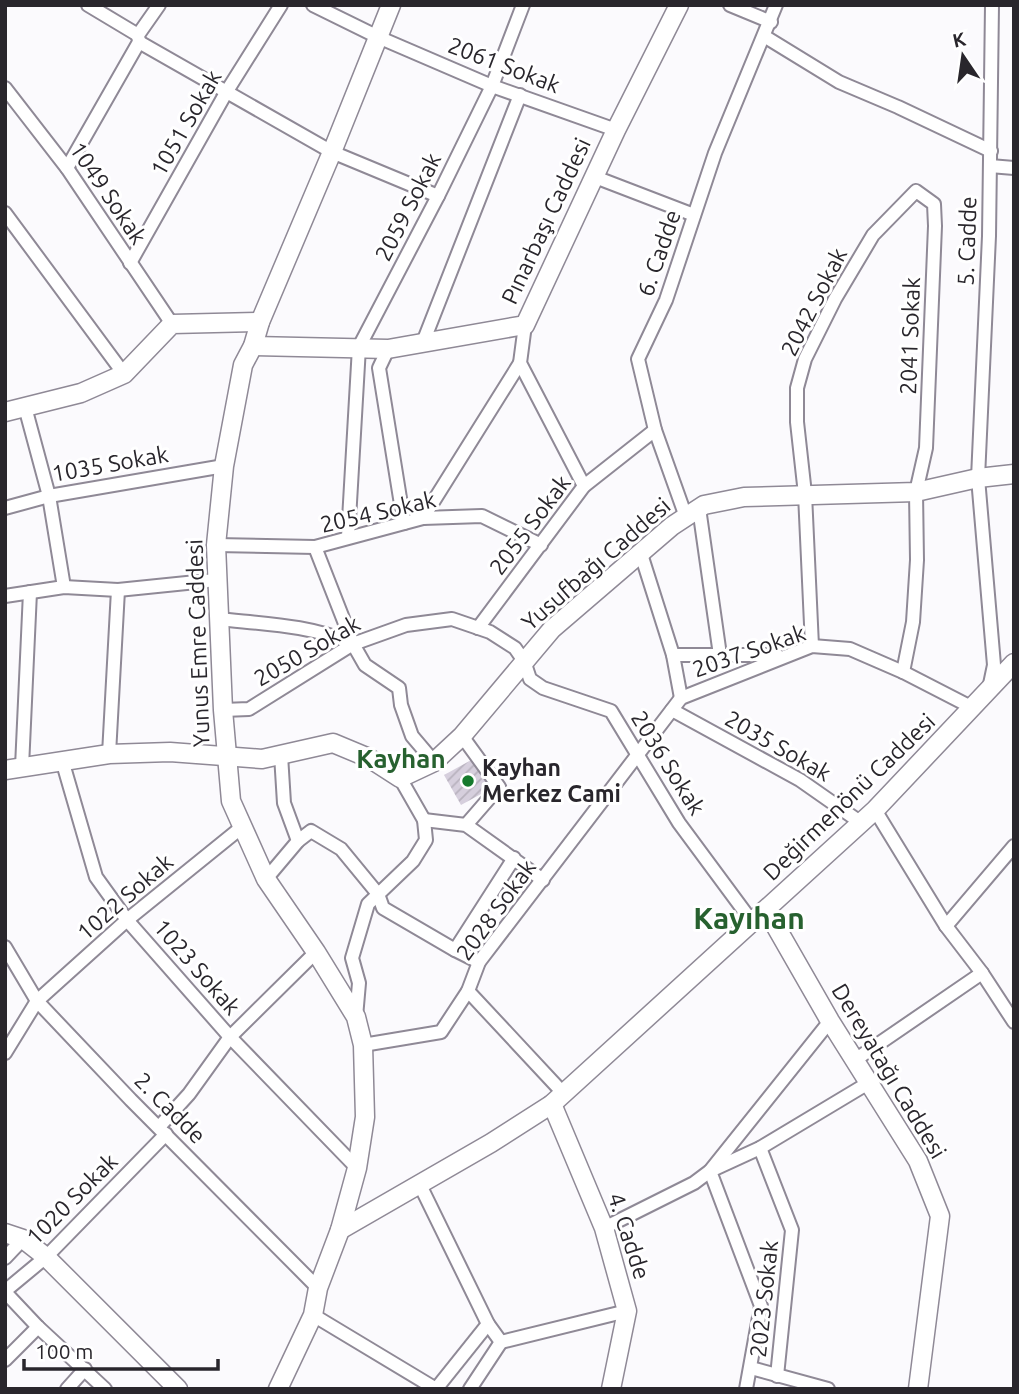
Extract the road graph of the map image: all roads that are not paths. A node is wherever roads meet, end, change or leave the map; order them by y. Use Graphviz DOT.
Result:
graph roads {
  1 [pos="88,5"];
  2 [pos="159,5"];
  3 [pos="281,5"];
  4 [pos="313,5"];
  5 [pos="391,5"];
  6 [pos="523,5"];
  7 [pos="730,5"];
  8 [pos="776,5"];
  9 [pos="992,5"];
  10 [pos="676,6"];
  11 [pos="771,22"];
  12 [pos="764,36"];
  13 [pos="378,37"];
  14 [pos="139,38"];
  15 [pos="492,86"];
  16 [pos="5,88"];
  17 [pos="227,92"];
  18 [pos="520,95"];
  19 [pos="615,130"];
  20 [pos="991,151"];
  21 [pos="332,152"];
  22 [pos="990,166"];
  23 [pos="67,168"];
  24 [pos="1014,168"];
  25 [pos="596,177"];
  26 [pos="916,191"];
  27 [pos="438,196"];
  28 [pos="5,213"];
  29 [pos="694,215"];
  30 [pos="130,263"];
  31 [pos="260,322"];
  32 [pos="172,324"];
  33 [pos="525,325"];
  34 [pos="422,345"];
  35 [pos="253,346"];
  36 [pos="359,347"];
  37 [pos="388,349"];
  38 [pos="520,363"];
  39 [pos="124,374"];
  40 [pos="25,407"];
  41 [pos="5,412"];
  42 [pos="655,430"];
  43 [pos="224,466"];
  44 [pos="1014,474"];
  45 [pos="978,478"];
  46 [pos="584,486"];
  47 [pos="916,492"];
  48 [pos="805,494"];
  49 [pos="49,496"];
  50 [pos="5,508"];
  51 [pos="693,512"];
  52 [pos="424,518"];
  53 [pos="404,523"];
  54 [pos="348,537"];
  55 [pos="216,545"];
  56 [pos="541,545"];
  57 [pos="315,547"];
  58 [pos="640,554"];
  59 [pos="216,580"];
  60 [pos="64,587"];
  61 [pos="118,590"];
  62 [pos="30,592"];
  63 [pos="5,596"];
  64 [pos="218,619"];
  65 [pos="478,628"];
  66 [pos="353,644"];
  67 [pos="812,646"];
  68 [pos="673,654"];
  69 [pos="719,654"];
  70 [pos="788,655"];
  71 [pos="524,661"];
  72 [pos="1014,663"];
  73 [pos="903,672"];
  74 [pos="988,691"];
  75 [pos="681,698"];
  76 [pos="973,708"];
  77 [pos="223,710"];
  78 [pos="672,710"];
  79 [pos="463,736"];
  80 [pos="637,753"];
  81 [pos="109,754"];
  82 [pos="227,755"];
  83 [pos="281,755"];
  84 [pos="62,760"];
  85 [pos="434,762"];
  86 [pos="13,769"];
  87 [pos="400,778"];
  88 [pos="876,810"];
  89 [pos="424,820"];
  90 [pos="860,822"];
  91 [pos="466,825"];
  92 [pos="242,827"];
  93 [pos="298,841"];
  94 [pos="1014,846"];
  95 [pos="513,858"];
  96 [pos="267,880"];
  97 [pos="543,880"];
  98 [pos="378,894"];
  99 [pos="760,917"];
  100 [pos="127,920"];
  101 [pos="946,926"];
  102 [pos="5,947"];
  103 [pos="454,950"];
  104 [pos="316,952"];
  105 [pos="479,962"];
  106 [pos="982,973"];
  107 [pos="468,991"];
  108 [pos="37,1001"];
  109 [pos="356,1017"];
  110 [pos="830,1021"];
  111 [pos="1014,1022"];
  112 [pos="230,1037"];
  113 [pos="363,1045"];
  114 [pos="5,1053"];
  115 [pos="855,1060"];
  116 [pos="870,1082"];
  117 [pos="558,1099"];
  118 [pos="162,1130"];
  119 [pos="760,1148"];
  120 [pos="357,1168"];
  121 [pos="710,1171"];
  122 [pos="420,1185"];
  123 [pos="604,1228"];
  124 [pos="340,1230"];
  125 [pos="5,1233"];
  126 [pos="23,1239"];
  127 [pos="46,1257"];
  128 [pos="5,1258"];
  129 [pos="318,1288"];
  130 [pos="5,1292"];
  131 [pos="627,1311"];
  132 [pos="313,1315"];
  133 [pos="488,1324"];
  134 [pos="38,1327"];
  135 [pos="501,1342"];
  136 [pos="5,1360"];
  137 [pos="751,1368"];
  138 [pos="85,1369"];
  139 [pos="777,1376"];
  140 [pos="791,1384"];
  141 [pos="67,1389"];
  142 [pos="105,1389"];
  143 [pos="178,1389"];
  144 [pos="278,1389"];
  145 [pos="436,1389"];
  146 [pos="470,1389"];
  147 [pos="611,1389"];
  148 [pos="746,1389"];
  149 [pos="828,1389"];
  150 [pos="918,1389"];
  1 -- 14 [label="street"];
  2 -- 14 [label="street"];
  3 -- 17 [label="street, 1051 Sokak"];
  4 -- 13 [label="street, 2061 Sokak"];
  5 -- 13 [label="street, Yunus Emre Caddesi"];
  6 -- 15 [label="street, 2059 Sokak"];
  7 -- 11 [label="street"];
  8 -- 11 [label="street, 6. Cadde"];
  9 -- 20 [label="street, 5. Cadde"];
  10 -- 19 [label="street, Pınarbaşı Caddesi"];
  11 -- 12 [label="street, 6. Cadde"];
  12 -- 20 [label="street"];
  12 -- 29 [label="street, 6. Cadde"];
  13 -- 15 [label="street, 2061 Sokak"];
  13 -- 21 [label="street, Yunus Emre Caddesi"];
  14 -- 17 [label="street"];
  14 -- 23 [label="street"];
  15 -- 18 [label="street, 2061 Sokak"];
  15 -- 27 [label="street, 2059 Sokak"];
  16 -- 23 [label="street, 1049 Sokak"];
  17 -- 21 [label="street"];
  17 -- 30 [label="street, 1051 Sokak"];
  18 -- 19 [label="street, 2061 Sokak"];
  18 -- 34 [label="street"];
  19 -- 25 [label="street, Pınarbaşı Caddesi"];
  20 -- 22 [label="street, 5. Cadde"];
  21 -- 27 [label="street"];
  21 -- 31 [label="street, Yunus Emre Caddesi"];
  22 -- 24 [label="street"];
  22 -- 45 [label="street, 5. Cadde"];
  23 -- 30 [label="street, 1049 Sokak"];
  25 -- 29 [label="street"];
  25 -- 33 [label="street, Pınarbaşı Caddesi"];
  26 -- 47 [label="street, 2041 Sokak"];
  26 -- 48 [label="street, 2042 Sokak"];
  27 -- 36 [label="street, 2059 Sokak"];
  28 -- 39 [label="street"];
  29 -- 42 [label="street, 6. Cadde"];
  30 -- 32 [label="street, 1049 Sokak"];
  31 -- 32 [label="street"];
  31 -- 35 [label="street, Yunus Emre Caddesi"];
  32 -- 39 [label="street"];
  33 -- 34 [label="street, Pınarbaşı Caddesi"];
  33 -- 38 [label="street"];
  34 -- 37 [label="street, Pınarbaşı Caddesi"];
  35 -- 36 [label="street, Pınarbaşı Caddesi"];
  35 -- 43 [label="street, Yunus Emre Caddesi"];
  36 -- 37 [label="street, Pınarbaşı Caddesi"];
  36 -- 54 [label="street"];
  37 -- 53 [label="street"];
  38 -- 46 [label="street"];
  38 -- 52 [label="street"];
  39 -- 40 [label="street"];
  40 -- 41 [label="street"];
  40 -- 49 [label="street"];
  42 -- 46 [label="street, 2055 Sokak"];
  42 -- 51 [label="street, 6. Cadde"];
  43 -- 49 [label="street, 1035 Sokak"];
  43 -- 55 [label="street, Yunus Emre Caddesi"];
  44 -- 45 [label="street, Yusufbağı Caddesi"];
  45 -- 47 [label="street, Yusufbağı Caddesi"];
  45 -- 74 [label="street, 5. Cadde"];
  46 -- 56 [label="street, 2055 Sokak"];
  47 -- 48 [label="street, Yusufbağı Caddesi"];
  47 -- 73 [label="street"];
  48 -- 51 [label="street, Yusufbağı Caddesi"];
  48 -- 67 [label="street, 2042 Sokak"];
  49 -- 50 [label="street, 1035 Sokak"];
  49 -- 60 [label="street"];
  51 -- 58 [label="street, Yusufbağı Caddesi"];
  51 -- 69 [label="street, 6. Cadde"];
  52 -- 53 [label="street, 2054 Sokak"];
  52 -- 56 [label="street, 2054 Sokak"];
  53 -- 54 [label="street, 2054 Sokak"];
  54 -- 57 [label="street, 2054 Sokak"];
  55 -- 57 [label="street, 2054 Sokak"];
  55 -- 59 [label="street, Yunus Emre Caddesi"];
  56 -- 65 [label="street, 2055 Sokak"];
  57 -- 66 [label="street"];
  58 -- 68 [label="street"];
  58 -- 71 [label="street, Yusufbağı Caddesi"];
  59 -- 61 [label="street"];
  59 -- 64 [label="street, Yunus Emre Caddesi"];
  60 -- 61 [label="street"];
  60 -- 62 [label="street"];
  61 -- 81 [label="street"];
  62 -- 63 [label="street"];
  62 -- 86 [label="street"];
  64 -- 66 [label="street"];
  64 -- 77 [label="street, Yunus Emre Caddesi"];
  65 -- 66 [label="street, 2050 Sokak"];
  65 -- 71 [label="street, 2050 Sokak"];
  66 -- 77 [label="street, 2050 Sokak"];
  66 -- 85 [label="street"];
  67 -- 70 [label="street, 2037 Sokak"];
  67 -- 73 [label="street, 2037 Sokak"];
  68 -- 69 [label="street"];
  68 -- 75 [label="street"];
  69 -- 70 [label="street"];
  70 -- 75 [label="street, 2037 Sokak"];
  71 -- 79 [label="street, Yusufbağı Caddesi"];
  71 -- 80 [label="street, 2036 Sokak"];
  72 -- 74 [label="street, Değirmenönü Caddesi"];
  73 -- 76 [label="street, 2037 Sokak"];
  74 -- 76 [label="street, Değirmenönü Caddesi"];
  75 -- 78 [label="street, 2037 Sokak"];
  76 -- 88 [label="street, Değirmenönü Caddesi"];
  77 -- 82 [label="street, Yunus Emre Caddesi"];
  78 -- 80 [label="street, 2037 Sokak"];
  78 -- 90 [label="street, 2035 Sokak"];
  79 -- 85 [label="street, Yusufbağı Caddesi"];
  79 -- 91 [label="street"];
  80 -- 97 [label="street, 2028 Sokak"];
  80 -- 99 [label="street, 2036 Sokak"];
  81 -- 82 [label="street"];
  81 -- 84 [label="street"];
  82 -- 83 [label="street"];
  82 -- 92 [label="street, Yunus Emre Caddesi"];
  83 -- 87 [label="street"];
  83 -- 93 [label="street"];
  84 -- 86 [label="street"];
  84 -- 100 [label="street, 1023 Sokak"];
  85 -- 87 [label="street, Yusufbağı Caddesi"];
  87 -- 89 [label="street"];
  88 -- 90 [label="street, Değirmenönü Caddesi"];
  88 -- 101 [label="street"];
  89 -- 91 [label="street"];
  89 -- 98 [label="street"];
  90 -- 99 [label="street, Değirmenönü Caddesi"];
  91 -- 95 [label="street"];
  92 -- 96 [label="street, Yunus Emre Caddesi"];
  92 -- 100 [label="street, 1022 Sokak"];
  93 -- 96 [label="street"];
  93 -- 98 [label="street"];
  94 -- 101 [label="street"];
  95 -- 97 [label="street"];
  95 -- 103 [label="street"];
  96 -- 104 [label="street, Yunus Emre Caddesi"];
  97 -- 105 [label="street, 2028 Sokak"];
  98 -- 103 [label="street"];
  98 -- 109 [label="street"];
  99 -- 110 [label="street, Dereyatağı Caddesi"];
  99 -- 117 [label="street, Değirmenönü Caddesi"];
  100 -- 108 [label="street, 1022 Sokak"];
  100 -- 112 [label="street, 1023 Sokak"];
  101 -- 106 [label="street"];
  102 -- 108 [label="street, 2. Cadde"];
  103 -- 105 [label="street"];
  104 -- 109 [label="street, Yunus Emre Caddesi"];
  104 -- 112 [label="street, 1020 Sokak"];
  105 -- 107 [label="street, 2028 Sokak"];
  106 -- 111 [label="street"];
  106 -- 115 [label="street"];
  107 -- 113 [label="street, 2028 Sokak"];
  107 -- 117 [label="street"];
  108 -- 114 [label="street, 1022 Sokak"];
  108 -- 118 [label="street, 2. Cadde"];
  109 -- 113 [label="street, Yunus Emre Caddesi"];
  110 -- 115 [label="street, Dereyatağı Caddesi"];
  110 -- 121 [label="street"];
  112 -- 118 [label="street, 1020 Sokak"];
  112 -- 120 [label="street, 1023 Sokak"];
  113 -- 120 [label="street, Yunus Emre Caddesi"];
  115 -- 116 [label="street, Dereyatağı Caddesi"];
  116 -- 119 [label="street"];
  116 -- 150 [label="street, Dereyatağı Caddesi"];
  117 -- 122 [label="street, Değirmenönü Caddesi"];
  117 -- 123 [label="street, 4. Cadde"];
  118 -- 127 [label="street, 1020 Sokak"];
  118 -- 129 [label="street, 2. Cadde"];
  119 -- 121 [label="street"];
  119 -- 139 [label="street, 2023 Sokak"];
  120 -- 124 [label="street, Yunus Emre Caddesi"];
  121 -- 123 [label="street"];
  121 -- 137 [label="street"];
  122 -- 124 [label="street, Değirmenönü Caddesi"];
  122 -- 133 [label="street"];
  123 -- 131 [label="street, 4. Cadde"];
  124 -- 129 [label="street, Yunus Emre Caddesi"];
  125 -- 126 [label="street"];
  126 -- 127 [label="street"];
  126 -- 128 [label="street"];
  127 -- 130 [label="street, 1020 Sokak"];
  127 -- 143 [label="street"];
  129 -- 132 [label="street, Yunus Emre Caddesi"];
  130 -- 134 [label="street"];
  131 -- 135 [label="street"];
  131 -- 147 [label="street, 4. Cadde"];
  132 -- 144 [label="street, Yunus Emre Caddesi"];
  132 -- 145 [label="street"];
  133 -- 135 [label="street"];
  133 -- 145 [label="street"];
  134 -- 136 [label="street"];
  134 -- 138 [label="street"];
  135 -- 146 [label="street"];
  137 -- 139 [label="street"];
  137 -- 148 [label="street"];
  138 -- 141 [label="street"];
  138 -- 142 [label="street"];
  139 -- 140 [label="street"];
  140 -- 149 [label="street"];
}
